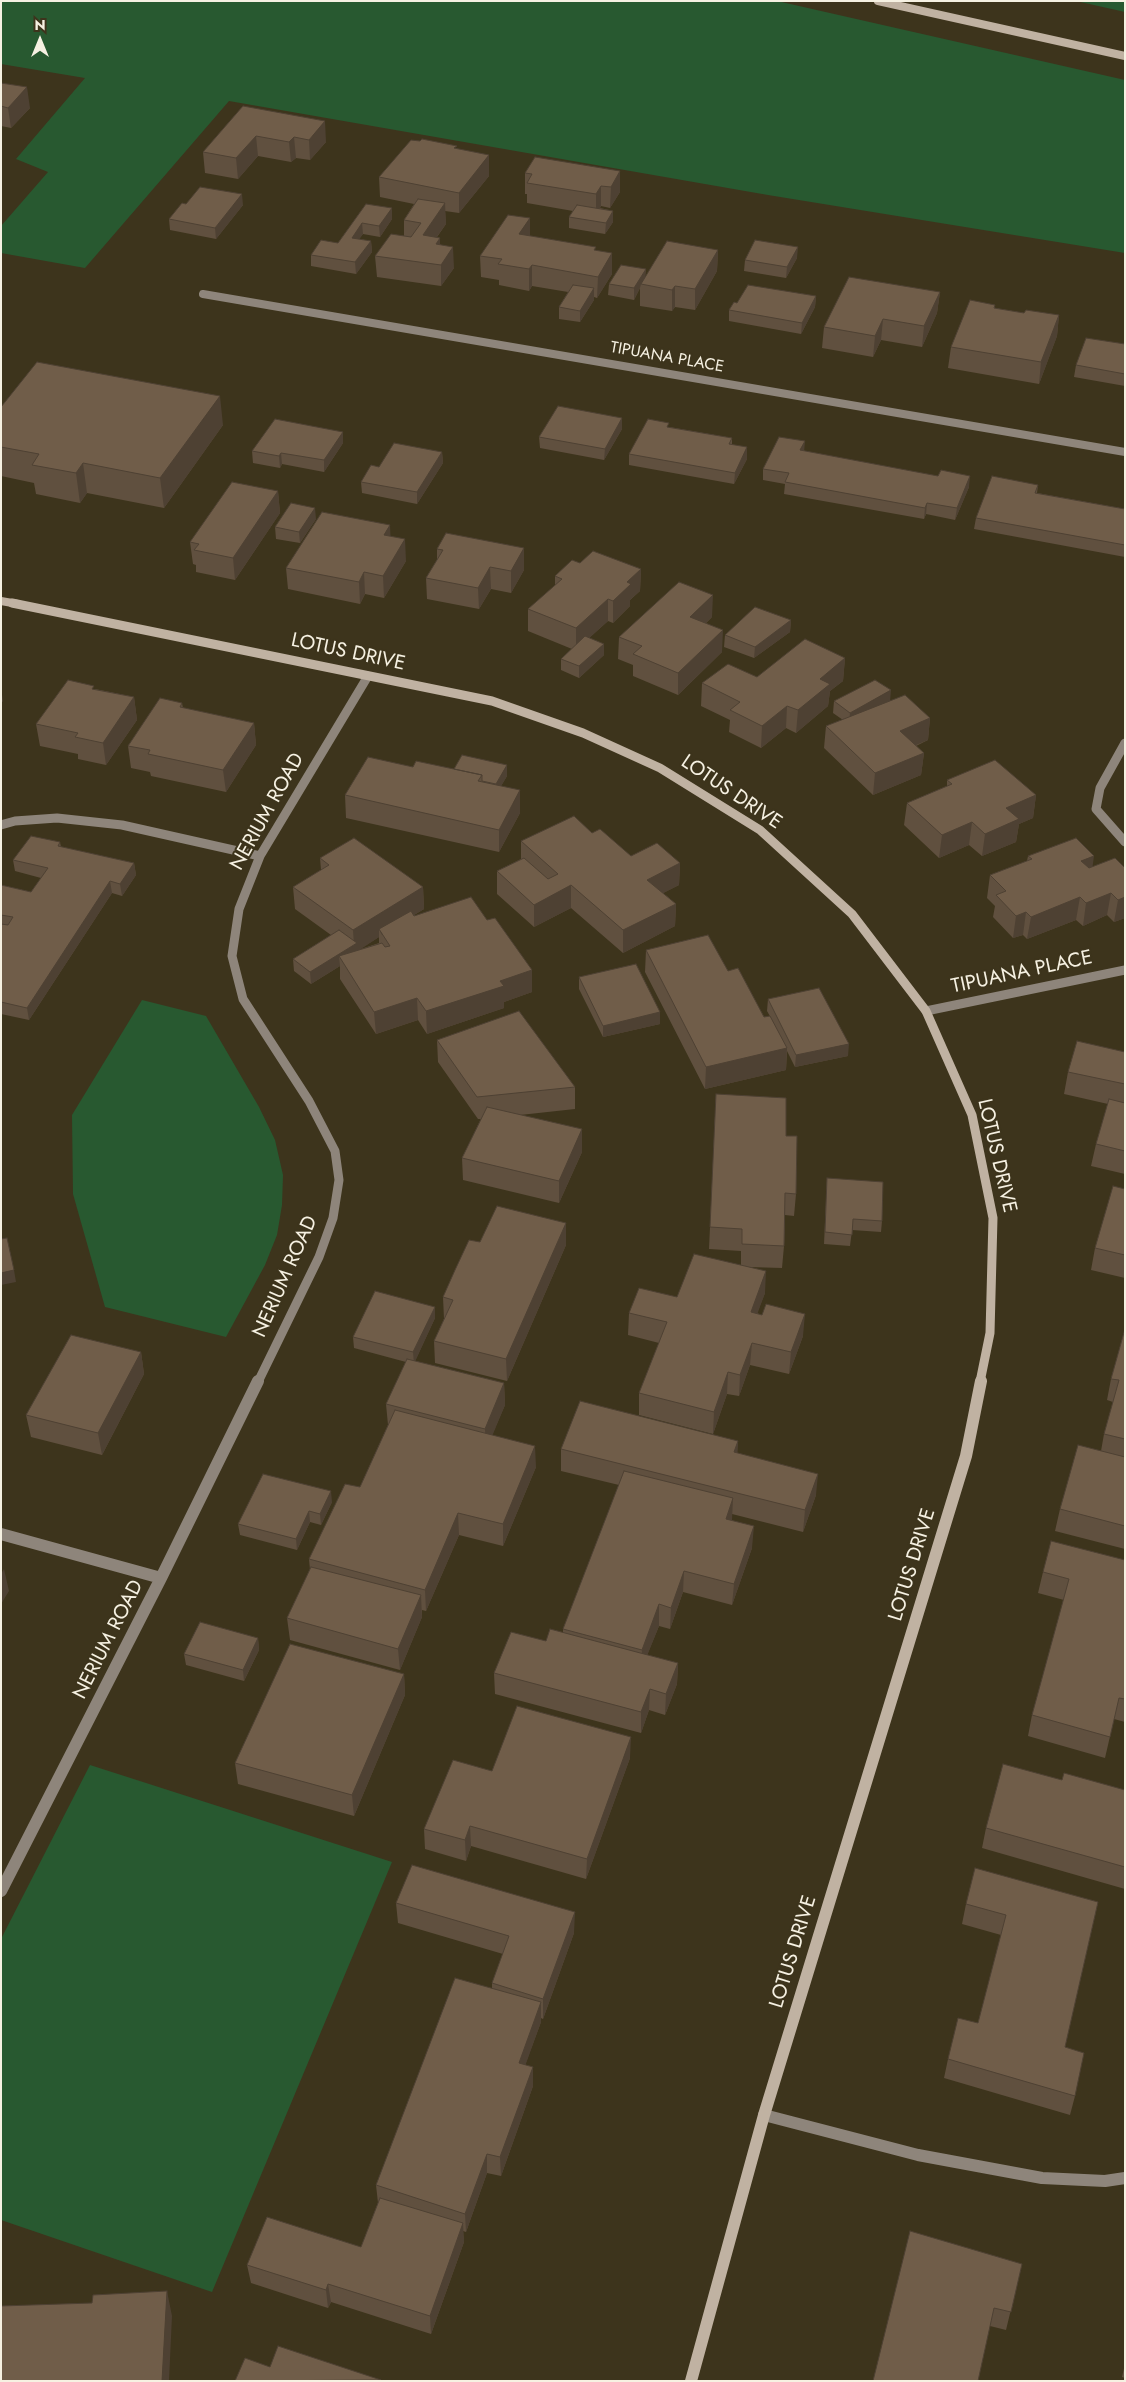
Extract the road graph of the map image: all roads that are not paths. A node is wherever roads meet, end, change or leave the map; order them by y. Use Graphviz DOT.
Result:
graph roads {
  1 [pos="878,1"];
  2 [pos="1125,56"];
  3 [pos="203,294"];
  4 [pos="1125,452"];
  5 [pos="1,601"];
  6 [pos="368,676"];
  7 [pos="1125,742"];
  8 [pos="1,825"];
  9 [pos="1125,842"];
  10 [pos="260,856"];
  11 [pos="1125,970"];
  12 [pos="926,1011"];
  13 [pos="1,1534"];
  14 [pos="161,1578"];
  15 [pos="1,1891"];
  16 [pos="764,2115"];
  17 [pos="1125,2178"];
  18 [pos="691,2381"];
  1 -- 2 [label="street"];
  3 -- 4 [label="street, TIPUANA PLACE"];
  5 -- 6 [label="street, LOTUS DRIVE"];
  6 -- 10 [label="street, NERIUM ROAD"];
  6 -- 12 [label="street, LOTUS DRIVE"];
  7 -- 9 [label="street"];
  8 -- 10 [label="street"];
  10 -- 14 [label="street, NERIUM ROAD"];
  11 -- 12 [label="street, TIPUANA PLACE"];
  12 -- 16 [label="street, LOTUS DRIVE"];
  13 -- 14 [label="street"];
  14 -- 15 [label="street, NERIUM ROAD"];
  16 -- 17 [label="street"];
  16 -- 18 [label="street, LOTUS DRIVE"];
}
